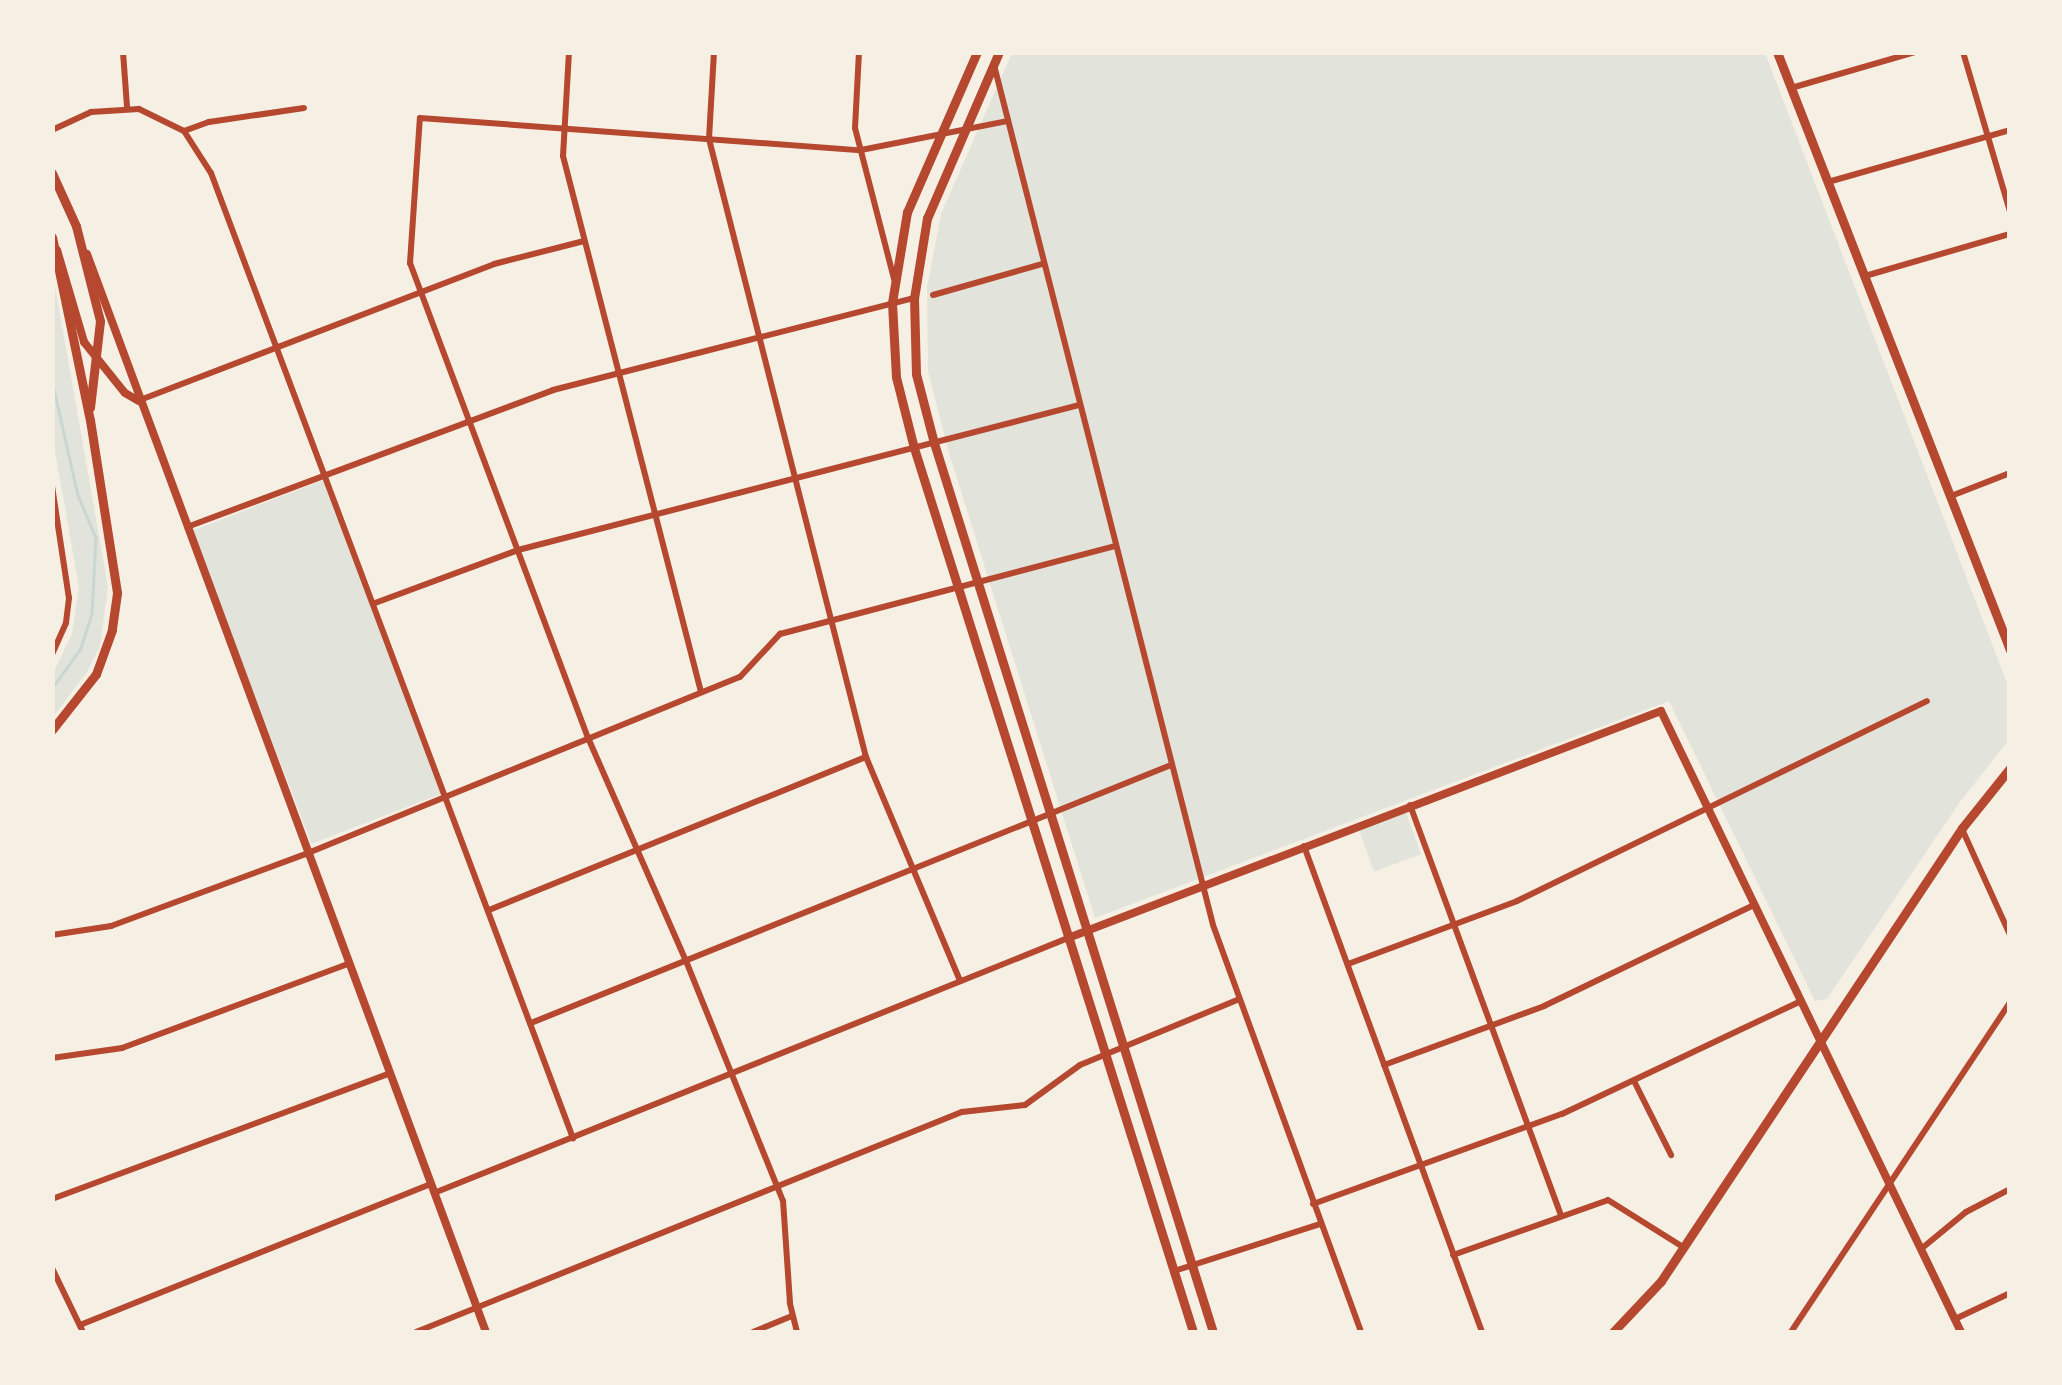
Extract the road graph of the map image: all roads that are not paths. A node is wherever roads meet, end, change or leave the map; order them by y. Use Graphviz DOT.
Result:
graph roads {
  1 [pos="123,52"];
  2 [pos="569,52"];
  3 [pos="714,52"];
  4 [pos="859,52"];
  5 [pos="977,52"];
  6 [pos="999,52"];
  7 [pos="1778,52"];
  8 [pos="1915,52"];
  9 [pos="1963,52"];
  10 [pos="994,64"];
  11 [pos="1791,88"];
  12 [pos="127,107"];
  13 [pos="304,108"];
  14 [pos="1008,121"];
  15 [pos="562,129"];
  16 [pos="52,130"];
  17 [pos="184,130"];
  18 [pos="2010,130"];
  19 [pos="962,132"];
  20 [pos="1988,136"];
  21 [pos="937,138"];
  22 [pos="709,139"];
  23 [pos="860,150"];
  24 [pos="52,174"];
  25 [pos="1828,182"];
  26 [pos="2010,212"];
  27 [pos="76,226"];
  28 [pos="2010,234"];
  29 [pos="53,240"];
  30 [pos="584,241"];
  31 [pos="1042,264"];
  32 [pos="1865,276"];
  33 [pos="894,278"];
  34 [pos="421,293"];
  35 [pos="933,295"];
  36 [pos="914,298"];
  37 [pos="892,302"];
  38 [pos="758,337"];
  39 [pos="277,347"];
  40 [pos="96,360"];
  41 [pos="618,373"];
  42 [pos="139,400"];
  43 [pos="1079,404"];
  44 [pos="90,420"];
  45 [pos="468,421"];
  46 [pos="934,444"];
  47 [pos="914,448"];
  48 [pos="2010,473"];
  49 [pos="326,474"];
  50 [pos="795,478"];
  51 [pos="52,486"];
  52 [pos="1951,496"];
  53 [pos="655,514"];
  54 [pos="186,528"];
  55 [pos="1115,546"];
  56 [pos="518,550"];
  57 [pos="977,581"];
  58 [pos="958,586"];
  59 [pos="375,603"];
  60 [pos="832,620"];
  61 [pos="2010,650"];
  62 [pos="52,654"];
  63 [pos="701,692"];
  64 [pos="1928,701"];
  65 [pos="52,730"];
  66 [pos="588,738"];
  67 [pos="866,757"];
  68 [pos="1171,765"];
  69 [pos="2010,768"];
  70 [pos="447,797"];
  71 [pos="1410,805"];
  72 [pos="1708,808"];
  73 [pos="1051,814"];
  74 [pos="1031,822"];
  75 [pos="1962,828"];
  76 [pos="1303,845"];
  77 [pos="637,849"];
  78 [pos="308,853"];
  79 [pos="915,868"];
  80 [pos="1202,883"];
  81 [pos="1754,905"];
  82 [pos="488,910"];
  83 [pos="1455,924"];
  84 [pos="1088,930"];
  85 [pos="52,935"];
  86 [pos="2010,935"];
  87 [pos="1068,938"];
  88 [pos="686,961"];
  89 [pos="350,964"];
  90 [pos="1348,964"];
  91 [pos="960,981"];
  92 [pos="1239,1000"];
  93 [pos="1801,1001"];
  94 [pos="2010,1002"];
  95 [pos="530,1023"];
  96 [pos="1491,1026"];
  97 [pos="1820,1042"];
  98 [pos="1124,1046"];
  99 [pos="1104,1054"];
  100 [pos="52,1058"];
  101 [pos="1384,1065"];
  102 [pos="390,1074"];
  103 [pos="731,1074"];
  104 [pos="1634,1081"];
  105 [pos="1528,1126"];
  106 [pos="573,1138"];
  107 [pos="1671,1155"];
  108 [pos="1420,1166"];
  109 [pos="1890,1183"];
  110 [pos="776,1188"];
  111 [pos="432,1189"];
  112 [pos="2010,1189"];
  113 [pos="52,1199"];
  114 [pos="1313,1204"];
  115 [pos="1561,1215"];
  116 [pos="1320,1224"];
  117 [pos="1684,1247"];
  118 [pos="1921,1249"];
  119 [pos="1453,1255"];
  120 [pos="1192,1265"];
  121 [pos="52,1268"];
  122 [pos="1174,1271"];
  123 [pos="2010,1293"];
  124 [pos="477,1308"];
  125 [pos="792,1316"];
  126 [pos="1955,1319"];
  127 [pos="81,1329"];
  128 [pos="416,1332"];
  129 [pos="486,1332"];
  130 [pos="753,1332"];
  131 [pos="797,1332"];
  132 [pos="1193,1332"];
  133 [pos="1212,1332"];
  134 [pos="1361,1332"];
  135 [pos="1482,1332"];
  136 [pos="1613,1332"];
  137 [pos="1790,1332"];
  138 [pos="1962,1332"];
  1 -- 12 [label="street"];
  2 -- 15 [label="street"];
  3 -- 22 [label="street"];
  4 -- 23 [label="street"];
  5 -- 21 [label="main road"];
  6 -- 10 [label="main road"];
  7 -- 11 [label="main road"];
  8 -- 11 [label="street"];
  9 -- 20 [label="street"];
  10 -- 14 [label="street"];
  10 -- 19 [label="main road"];
  11 -- 25 [label="main road"];
  12 -- 16 [label="street"];
  12 -- 17 [label="street"];
  13 -- 17 [label="street"];
  14 -- 19 [label="street"];
  14 -- 31 [label="street"];
  15 -- 22 [label="street"];
  15 -- 30 [label="street"];
  15 -- 34 [label="street"];
  17 -- 39 [label="street"];
  18 -- 20 [label="street"];
  19 -- 21 [label="street"];
  19 -- 36 [label="main road"];
  20 -- 25 [label="street"];
  20 -- 26 [label="street"];
  21 -- 23 [label="street"];
  21 -- 33 [label="main road"];
  22 -- 23 [label="street"];
  22 -- 38 [label="street"];
  23 -- 33 [label="street"];
  24 -- 27 [label="main road"];
  25 -- 32 [label="main road"];
  27 -- 40 [label="main road"];
  27 -- 42 [label="street"];
  28 -- 32 [label="street"];
  29 -- 40 [label="street"];
  29 -- 44 [label="main road"];
  30 -- 34 [label="street"];
  30 -- 41 [label="street"];
  31 -- 35 [label="street"];
  31 -- 43 [label="street"];
  32 -- 52 [label="main road"];
  33 -- 37 [label="main road"];
  34 -- 39 [label="street"];
  34 -- 45 [label="street"];
  36 -- 37 [label="street"];
  36 -- 46 [label="main road"];
  37 -- 38 [label="street"];
  37 -- 47 [label="main road"];
  38 -- 41 [label="street"];
  38 -- 50 [label="street"];
  39 -- 42 [label="street"];
  39 -- 49 [label="street"];
  40 -- 42 [label="street"];
  40 -- 44 [label="main road"];
  41 -- 45 [label="street"];
  41 -- 53 [label="street"];
  42 -- 54 [label="street"];
  43 -- 46 [label="street"];
  43 -- 55 [label="street"];
  44 -- 65 [label="main road"];
  45 -- 49 [label="street"];
  45 -- 56 [label="street"];
  46 -- 47 [label="street"];
  46 -- 57 [label="main road"];
  47 -- 50 [label="street"];
  47 -- 58 [label="main road"];
  48 -- 52 [label="street"];
  49 -- 54 [label="street"];
  49 -- 59 [label="street"];
  50 -- 53 [label="street"];
  50 -- 60 [label="street"];
  51 -- 62 [label="street"];
  52 -- 61 [label="main road"];
  53 -- 56 [label="street"];
  53 -- 63 [label="street"];
  54 -- 78 [label="street"];
  55 -- 57 [label="street"];
  55 -- 68 [label="street"];
  56 -- 59 [label="street"];
  56 -- 66 [label="street"];
  57 -- 58 [label="street"];
  57 -- 73 [label="main road"];
  58 -- 60 [label="street"];
  58 -- 74 [label="main road"];
  59 -- 70 [label="street"];
  60 -- 63 [label="street"];
  60 -- 67 [label="street"];
  63 -- 66 [label="street"];
  64 -- 72 [label="street"];
  66 -- 70 [label="street"];
  66 -- 77 [label="street"];
  67 -- 77 [label="street"];
  67 -- 79 [label="street"];
  68 -- 73 [label="street"];
  68 -- 80 [label="street"];
  69 -- 75 [label="main road"];
  70 -- 78 [label="street"];
  70 -- 82 [label="street"];
  71 -- 72 [label="street"];
  71 -- 76 [label="street"];
  71 -- 83 [label="street"];
  72 -- 81 [label="street"];
  72 -- 83 [label="street"];
  73 -- 74 [label="street"];
  73 -- 84 [label="main road"];
  74 -- 79 [label="street"];
  74 -- 87 [label="main road"];
  75 -- 86 [label="street"];
  75 -- 97 [label="main road"];
  76 -- 80 [label="street"];
  76 -- 90 [label="street"];
  77 -- 82 [label="street"];
  77 -- 88 [label="street"];
  78 -- 85 [label="street"];
  78 -- 89 [label="street"];
  79 -- 88 [label="street"];
  79 -- 91 [label="street"];
  80 -- 84 [label="street"];
  80 -- 92 [label="street"];
  81 -- 93 [label="street"];
  81 -- 96 [label="street"];
  82 -- 95 [label="street"];
  83 -- 90 [label="street"];
  83 -- 96 [label="street"];
  84 -- 87 [label="street"];
  84 -- 98 [label="main road"];
  87 -- 91 [label="street"];
  87 -- 99 [label="main road"];
  88 -- 95 [label="street"];
  88 -- 103 [label="street"];
  89 -- 100 [label="street"];
  89 -- 102 [label="street"];
  90 -- 101 [label="street"];
  91 -- 103 [label="street"];
  92 -- 98 [label="street"];
  92 -- 114 [label="street"];
  93 -- 97 [label="street"];
  93 -- 104 [label="street"];
  94 -- 109 [label="street"];
  95 -- 106 [label="street"];
  96 -- 101 [label="street"];
  96 -- 105 [label="street"];
  97 -- 109 [label="street"];
  97 -- 117 [label="main road"];
  98 -- 99 [label="street"];
  98 -- 120 [label="main road"];
  99 -- 110 [label="street"];
  99 -- 122 [label="main road"];
  101 -- 108 [label="street"];
  102 -- 111 [label="street"];
  102 -- 113 [label="street"];
  103 -- 106 [label="street"];
  103 -- 110 [label="street"];
  104 -- 105 [label="street"];
  104 -- 107 [label="street"];
  105 -- 108 [label="street"];
  105 -- 115 [label="street"];
  106 -- 111 [label="street"];
  108 -- 114 [label="street"];
  108 -- 119 [label="street"];
  109 -- 118 [label="street"];
  109 -- 137 [label="street"];
  110 -- 124 [label="street"];
  110 -- 125 [label="street"];
  111 -- 124 [label="street"];
  111 -- 127 [label="street"];
  112 -- 118 [label="street"];
  114 -- 116 [label="street"];
  115 -- 117 [label="street"];
  115 -- 119 [label="street"];
  116 -- 120 [label="street"];
  116 -- 134 [label="street"];
  117 -- 136 [label="main road"];
  118 -- 126 [label="street"];
  119 -- 135 [label="street"];
  120 -- 122 [label="street"];
  120 -- 133 [label="main road"];
  121 -- 127 [label="street"];
  122 -- 132 [label="main road"];
  123 -- 126 [label="street"];
  124 -- 128 [label="street"];
  124 -- 129 [label="street"];
  125 -- 130 [label="street"];
  125 -- 131 [label="street"];
  126 -- 138 [label="street"];
}
